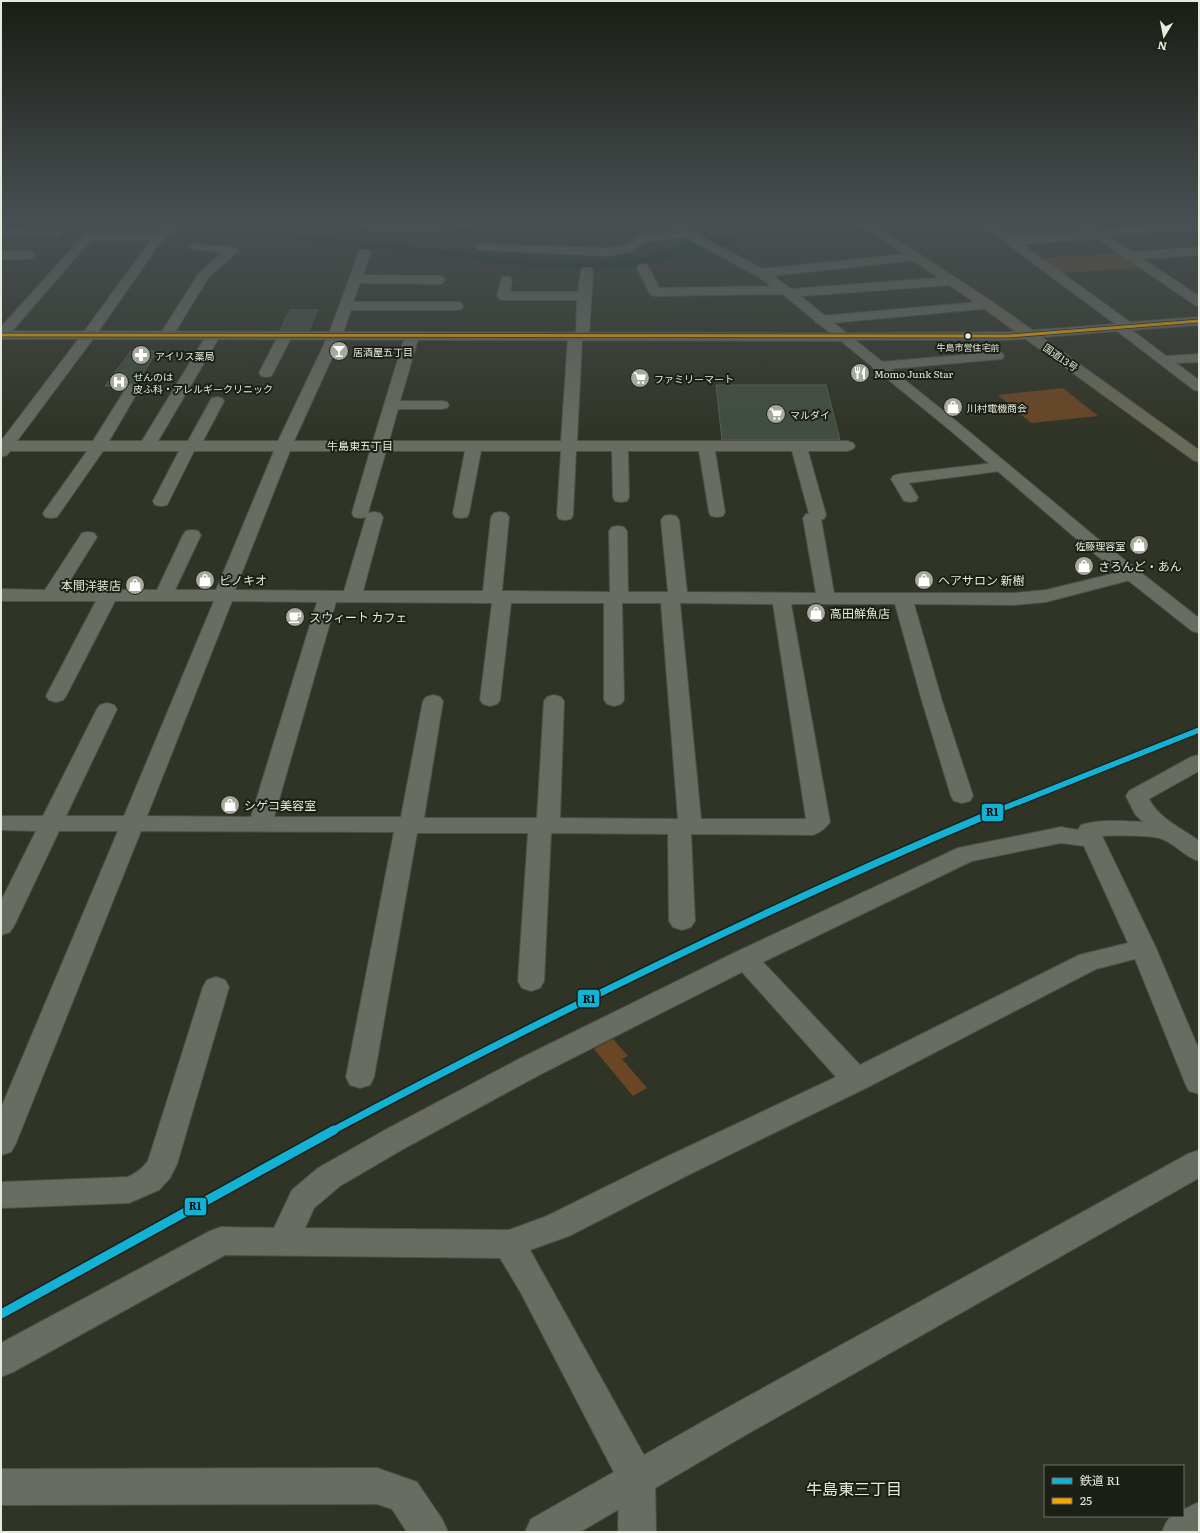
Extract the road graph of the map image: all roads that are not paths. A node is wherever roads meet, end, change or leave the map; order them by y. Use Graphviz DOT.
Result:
graph roads {
  1 [pos="41,293"];
  2 [pos="120,293"];
  3 [pos="193,293"];
  4 [pos="351,293"];
  5 [pos="504,293"];
  6 [pos="584,293"];
  7 [pos="789,293"];
  8 [pos="969,293"];
  9 [pos="1079,293"];
  10 [pos="1186,293"];
  11 [pos="584,296"];
  12 [pos="1199,302"];
  13 [pos="988,305"];
  14 [pos="347,306"];
  15 [pos="457,306"];
  16 [pos="821,320"];
  17 [pos="1199,321"];
  18 [pos="1124,327"];
  19 [pos="1028,334"];
  20 [pos="88,336"];
  21 [pos="166,336"];
  22 [pos="213,336"];
  23 [pos="285,336"];
  24 [pos="335,336"];
  25 [pos="412,336"];
  26 [pos="3,337"];
  27 [pos="578,337"];
  28 [pos="844,337"];
  29 [pos="997,356"];
  30 [pos="1199,358"];
  31 [pos="1163,360"];
  32 [pos="880,366"];
  33 [pos="266,373"];
  34 [pos="133,388"];
  35 [pos="1199,388"];
  36 [pos="218,401"];
  37 [pos="392,405"];
  38 [pos="442,405"];
  39 [pos="98,446"];
  40 [pos="147,446"];
  41 [pos="191,446"];
  42 [pos="284,446"];
  43 [pos="380,446"];
  44 [pos="474,446"];
  45 [pos="568,446"];
  46 [pos="620,446"];
  47 [pos="706,446"];
  48 [pos="799,446"];
  49 [pos="847,446"];
  50 [pos="3,448"];
  51 [pos="1199,457"];
  52 [pos="1002,467"];
  53 [pos="621,497"];
  54 [pos="910,497"];
  55 [pos="161,502"];
  56 [pos="717,512"];
  57 [pos="461,513"];
  58 [pos="51,514"];
  59 [pos="565,515"];
  60 [pos="500,517"];
  61 [pos="670,520"];
  62 [pos="618,531"];
  63 [pos="192,535"];
  64 [pos="88,537"];
  65 [pos="1132,574"];
  66 [pos="1,595"];
  67 [pos="51,595"];
  68 [pos="108,596"];
  69 [pos="163,596"];
  70 [pos="223,596"];
  71 [pos="328,596"];
  72 [pos="352,597"];
  73 [pos="497,597"];
  74 [pos="616,598"];
  75 [pos="674,598"];
  76 [pos="781,598"];
  77 [pos="826,598"];
  78 [pos="903,599"];
  79 [pos="1199,627"];
  80 [pos="56,696"];
  81 [pos="490,700"];
  82 [pos="614,700"];
  83 [pos="433,701"];
  84 [pos="554,701"];
  85 [pos="107,709"];
  86 [pos="1199,762"];
  87 [pos="962,796"];
  88 [pos="1,823"];
  89 [pos="51,823"];
  90 [pos="132,823"];
  91 [pos="260,824"];
  92 [pos="409,825"];
  93 [pos="544,825"];
  94 [pos="684,826"];
  95 [pos="1165,831"];
  96 [pos="1090,839"];
  97 [pos="1199,852"];
  98 [pos="682,921"];
  99 [pos="1,926"];
  100 [pos="1143,948"];
  101 [pos="744,958"];
  102 [pos="531,981"];
  103 [pos="216,987"];
  104 [pos="360,1077"];
  105 [pos="856,1080"];
  106 [pos="1199,1083"];
  107 [pos="1,1143"];
  108 [pos="1199,1163"];
  109 [pos="1,1195"];
  110 [pos="282,1241"];
  111 [pos="509,1244"];
  112 [pos="1,1360"];
  113 [pos="637,1479"];
  114 [pos="1,1487"];
  115 [pos="1199,1520"];
  116 [pos="429,1532"];
  117 [pos="544,1532"];
  118 [pos="637,1532"];
  119 [pos="1181,1532"];
  1 -- 26 [label="street"];
  2 -- 20 [label="street"];
  3 -- 21 [label="street"];
  4 -- 14 [label="street"];
  5 -- 11 [label="street"];
  6 -- 11 [label="street"];
  7 -- 16 [label="street"];
  8 -- 13 [label="highway, 国道13号"];
  9 -- 18 [label="street"];
  10 -- 12 [label="street"];
  11 -- 27 [label="street"];
  13 -- 16 [label="street"];
  13 -- 19 [label="highway, 国道13号"];
  14 -- 15 [label="street"];
  14 -- 24 [label="street"];
  16 -- 28 [label="street"];
  17 -- 18 [label="street"];
  18 -- 19 [label="street"];
  18 -- 31 [label="street"];
  19 -- 28 [label="street"];
  19 -- 51 [label="highway, 国道13号"];
  20 -- 21 [label="street"];
  20 -- 26 [label="street"];
  20 -- 50 [label="street"];
  21 -- 22 [label="street"];
  22 -- 23 [label="street"];
  22 -- 40 [label="street"];
  23 -- 24 [label="street"];
  23 -- 33 [label="street"];
  24 -- 25 [label="street"];
  24 -- 42 [label="street"];
  25 -- 27 [label="street"];
  25 -- 37 [label="street"];
  27 -- 28 [label="street"];
  27 -- 45 [label="street"];
  28 -- 32 [label="street"];
  29 -- 32 [label="street"];
  30 -- 31 [label="street"];
  31 -- 35 [label="street"];
  32 -- 52 [label="street"];
  34 -- 39 [label="street"];
  36 -- 41 [label="street"];
  37 -- 38 [label="street"];
  37 -- 43 [label="street"];
  39 -- 40 [label="street"];
  39 -- 50 [label="street"];
  39 -- 58 [label="street"];
  40 -- 41 [label="street"];
  41 -- 42 [label="street"];
  41 -- 55 [label="street"];
  42 -- 43 [label="street"];
  42 -- 70 [label="street"];
  43 -- 44 [label="street"];
  43 -- 72 [label="street"];
  44 -- 45 [label="street"];
  44 -- 57 [label="street"];
  45 -- 46 [label="street"];
  45 -- 59 [label="street"];
  46 -- 47 [label="street"];
  46 -- 53 [label="street"];
  47 -- 48 [label="street"];
  47 -- 56 [label="street"];
  48 -- 49 [label="street"];
  48 -- 77 [label="street"];
  52 -- 54 [label="street"];
  52 -- 65 [label="street"];
  60 -- 73 [label="street"];
  61 -- 75 [label="street"];
  62 -- 74 [label="street"];
  63 -- 69 [label="street"];
  64 -- 67 [label="street"];
  65 -- 78 [label="street"];
  65 -- 79 [label="street"];
  66 -- 67 [label="street"];
  67 -- 68 [label="street"];
  68 -- 69 [label="street"];
  68 -- 80 [label="street"];
  69 -- 70 [label="street"];
  70 -- 71 [label="street"];
  70 -- 90 [label="street"];
  71 -- 72 [label="street"];
  71 -- 91 [label="street"];
  72 -- 73 [label="street"];
  73 -- 74 [label="street"];
  73 -- 81 [label="street"];
  74 -- 75 [label="street"];
  74 -- 82 [label="street"];
  75 -- 76 [label="street"];
  75 -- 94 [label="street"];
  76 -- 77 [label="street"];
  76 -- 94 [label="street"];
  77 -- 78 [label="street"];
  78 -- 87 [label="street"];
  83 -- 92 [label="street"];
  84 -- 93 [label="street"];
  85 -- 89 [label="street"];
  86 -- 95 [label="street"];
  88 -- 89 [label="street"];
  89 -- 90 [label="street"];
  89 -- 99 [label="street"];
  90 -- 91 [label="street"];
  90 -- 107 [label="street"];
  91 -- 92 [label="street"];
  92 -- 93 [label="street"];
  92 -- 104 [label="street"];
  93 -- 94 [label="street"];
  93 -- 102 [label="street"];
  94 -- 98 [label="street"];
  95 -- 96 [label="street"];
  95 -- 97 [label="street"];
  96 -- 100 [label="street"];
  96 -- 101 [label="street"];
  100 -- 105 [label="street"];
  100 -- 106 [label="street"];
  101 -- 105 [label="street"];
  101 -- 110 [label="street"];
  103 -- 109 [label="street"];
  105 -- 111 [label="street"];
  108 -- 113 [label="street"];
  110 -- 111 [label="street"];
  110 -- 112 [label="street"];
  111 -- 113 [label="street"];
  113 -- 117 [label="street"];
  113 -- 118 [label="street"];
  114 -- 116 [label="street"];
  115 -- 119 [label="street"];
}
